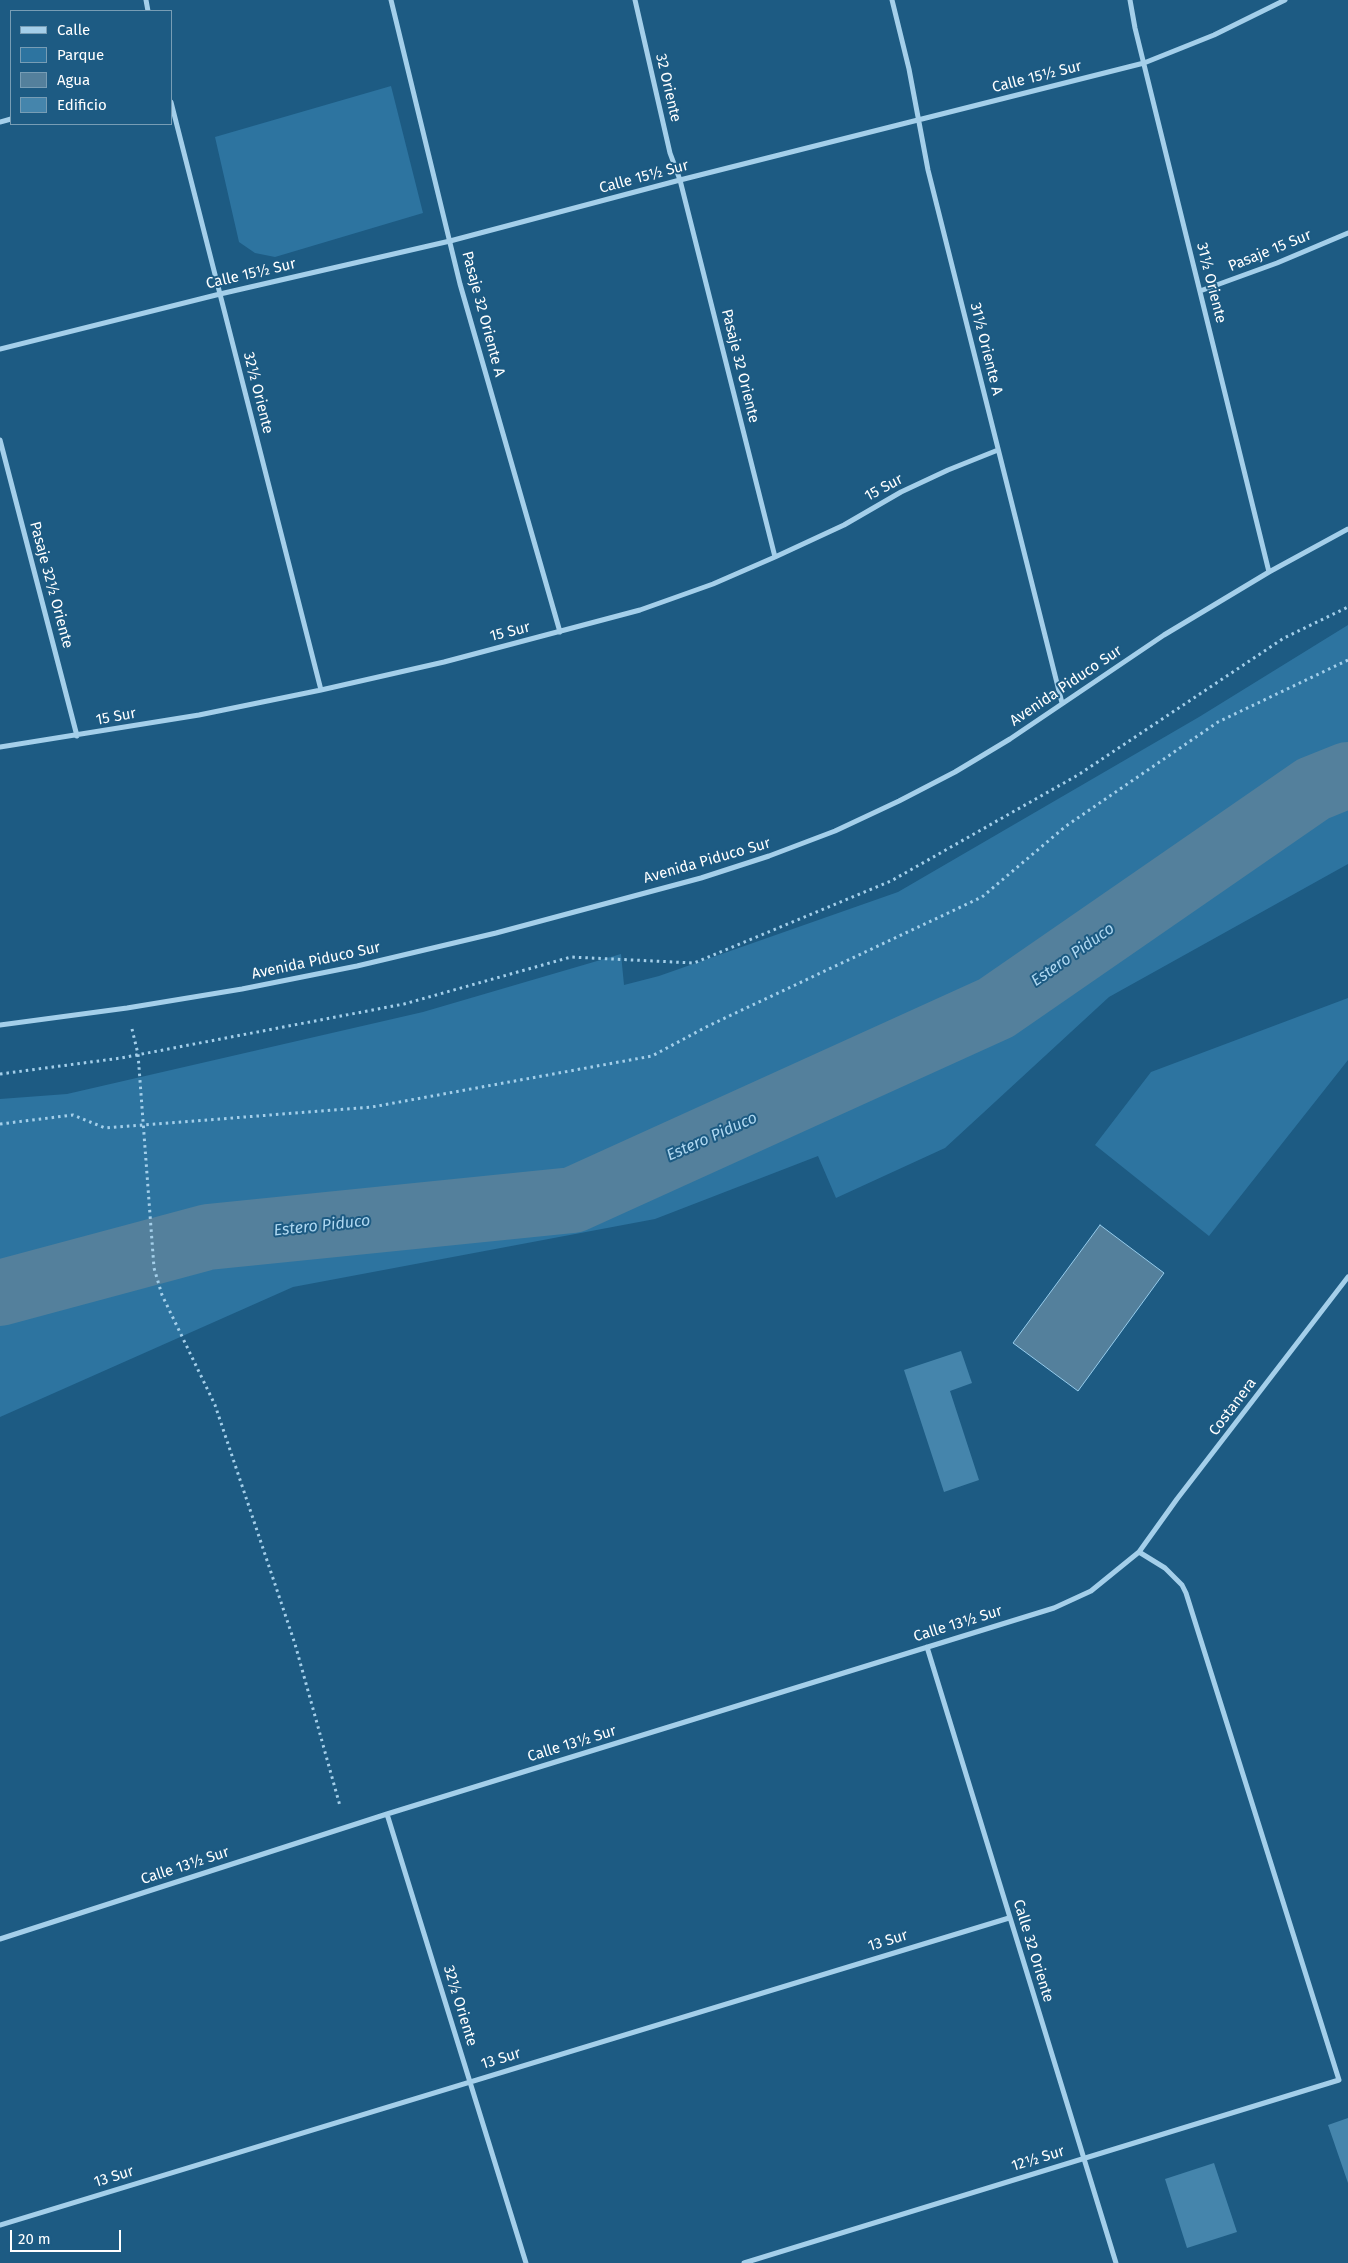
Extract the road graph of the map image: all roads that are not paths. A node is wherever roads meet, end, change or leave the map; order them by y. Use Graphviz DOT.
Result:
graph roads {
  1 [pos="391,0"];
  2 [pos="635,0"];
  3 [pos="892,0"];
  4 [pos="1130,0"];
  5 [pos="1285,0"];
  6 [pos="1144,63"];
  7 [pos="172,106"];
  8 [pos="919,120"];
  9 [pos="680,180"];
  10 [pos="1348,233"];
  11 [pos="450,241"];
  12 [pos="1200,292"];
  13 [pos="220,294"];
  14 [pos="0,350"];
  15 [pos="0,440"];
  16 [pos="998,450"];
  17 [pos="1348,529"];
  18 [pos="775,557"];
  19 [pos="1269,572"];
  20 [pos="560,632"];
  21 [pos="321,690"];
  22 [pos="1062,703"];
  23 [pos="77,736"];
  24 [pos="0,748"];
  25 [pos="0,1025"];
  26 [pos="1348,1277"];
  27 [pos="1139,1552"];
  28 [pos="927,1647"];
  29 [pos="387,1814"];
  30 [pos="1009,1918"];
  31 [pos="0,1939"];
  32 [pos="470,2082"];
  33 [pos="1083,2158"];
  34 [pos="0,2225"];
  35 [pos="526,2263"];
  36 [pos="744,2263"];
  37 [pos="1116,2263"];
  1 -- 11 [label="street, Pasaje 32 Oriente A"];
  2 -- 9 [label="street, 32 Oriente"];
  3 -- 8 [label="street, 31½ Oriente A"];
  4 -- 6 [label="street, 31½ Oriente"];
  5 -- 6 [label="street, Calle 15½ Sur"];
  6 -- 8 [label="street, Calle 15½ Sur"];
  6 -- 12 [label="street, 31½ Oriente"];
  7 -- 13 [label="street, 32½ Oriente"];
  8 -- 9 [label="street, Calle 15½ Sur"];
  8 -- 16 [label="street, 31½ Oriente A"];
  9 -- 11 [label="street, Calle 15½ Sur"];
  9 -- 18 [label="street, Pasaje 32 Oriente"];
  10 -- 12 [label="street, Pasaje 15 Sur"];
  11 -- 13 [label="street, Calle 15½ Sur"];
  11 -- 20 [label="street, Pasaje 32 Oriente A"];
  12 -- 19 [label="street, 31½ Oriente"];
  13 -- 14 [label="street, Calle 15½ Sur"];
  13 -- 21 [label="street, 32½ Oriente"];
  15 -- 23 [label="street, Pasaje 32½ Oriente"];
  16 -- 18 [label="street, 15 Sur"];
  16 -- 22 [label="street, 31½ Oriente A"];
  17 -- 19 [label="street, Avenida Piduco Sur"];
  18 -- 20 [label="street, 15 Sur"];
  19 -- 22 [label="street, Avenida Piduco Sur"];
  20 -- 21 [label="street, 15 Sur"];
  21 -- 23 [label="street, 15 Sur"];
  22 -- 25 [label="street, Avenida Piduco Sur"];
  23 -- 24 [label="street, 15 Sur"];
  26 -- 27 [label="street, Costanera"];
  27 -- 28 [label="street, Calle 13½ Sur"];
  27 -- 33 [label="street, 12½ Sur"];
  28 -- 29 [label="street, Calle 13½ Sur"];
  28 -- 30 [label="street, Calle 32 Oriente"];
  29 -- 31 [label="street, Calle 13½ Sur"];
  29 -- 32 [label="street, 32½ Oriente"];
  30 -- 32 [label="street, 13 Sur"];
  30 -- 33 [label="street, Calle 32 Oriente"];
  32 -- 34 [label="street, 13 Sur"];
  32 -- 35 [label="street, 32½ Oriente"];
  33 -- 36 [label="street, 12½ Sur"];
  33 -- 37 [label="street, Calle 32 Oriente"];
}
